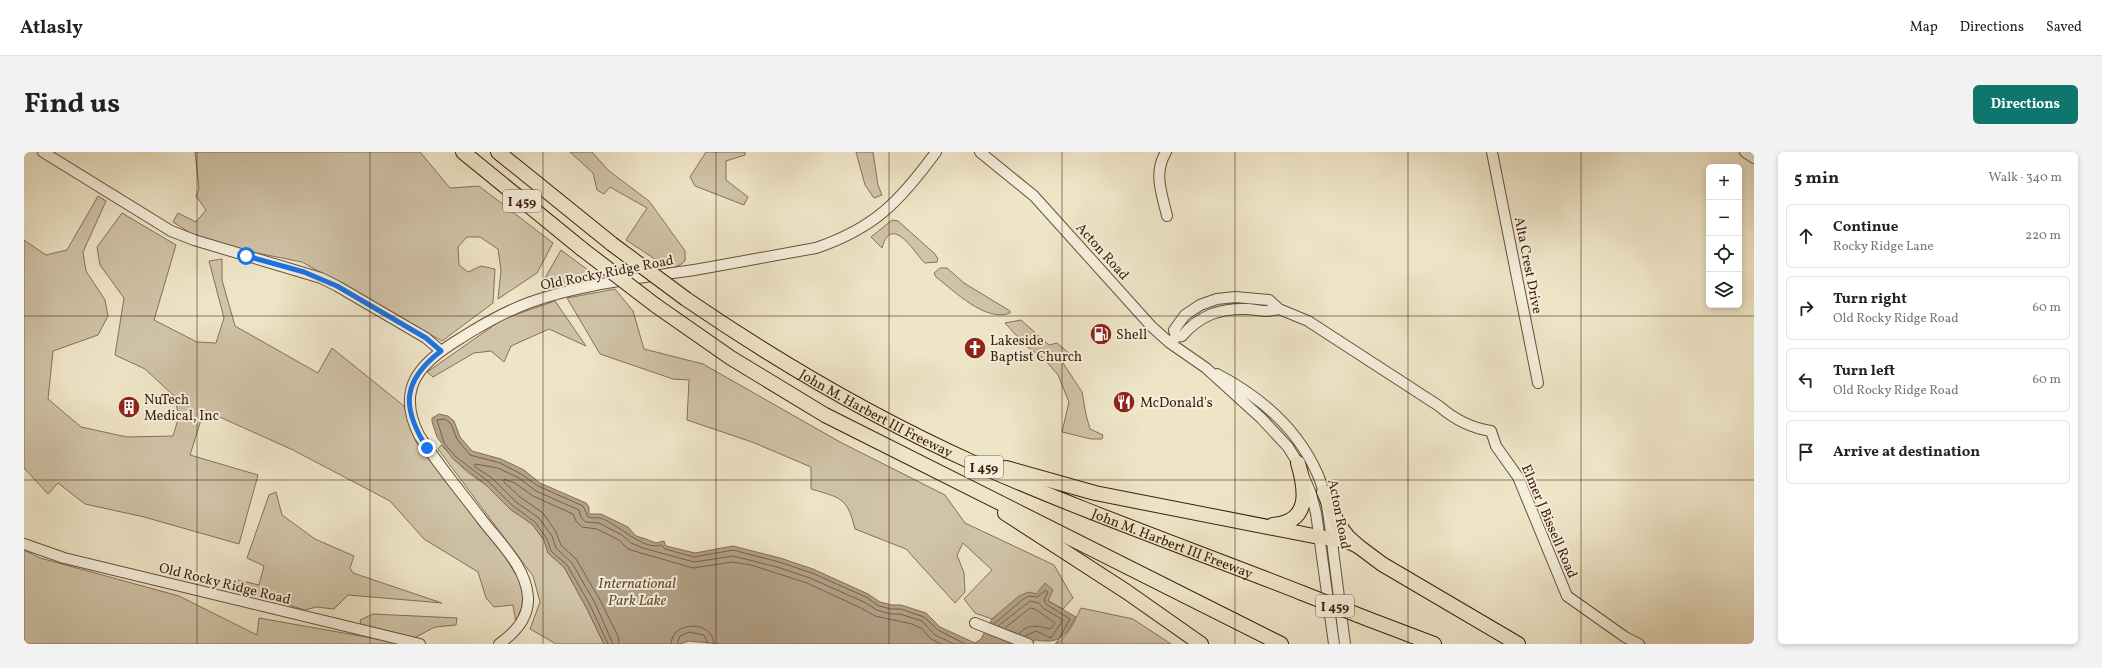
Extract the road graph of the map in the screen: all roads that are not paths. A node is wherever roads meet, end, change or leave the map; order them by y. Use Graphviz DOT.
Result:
graph roads {
  1 [pos="43,152"];
  2 [pos="463,152"];
  3 [pos="498,152"];
  4 [pos="936,152"];
  5 [pos="980,152"];
  6 [pos="1166,152"];
  7 [pos="1492,152"];
  8 [pos="1745,152"];
  9 [pos="1754,158"];
  10 [pos="1167,216"];
  11 [pos="1173,340"];
  12 [pos="441,351"];
  13 [pos="1206,368"];
  14 [pos="1538,384"];
  15 [pos="939,446"];
  16 [pos="1298,463"];
  17 [pos="1324,492"];
  18 [pos="981,494"];
  19 [pos="1265,526"];
  20 [pos="1326,538"];
  21 [pos="24,544"];
  22 [pos="1358,546"];
  23 [pos="975,623"];
  24 [pos="420,644"];
  25 [pos="499,644"];
  26 [pos="1028,644"];
  27 [pos="1201,644"];
  28 [pos="1281,644"];
  29 [pos="1334,644"];
  30 [pos="1346,644"];
  31 [pos="1434,644"];
  32 [pos="1518,644"];
  33 [pos="1639,644"];
  1 -- 12 [label="street"];
  2 -- 18 [label="highway, John M. Harbert III Freeway / I 459, bridge"];
  3 -- 15 [label="highway, John M. Harbert III Freeway / I 459, bridge"];
  4 -- 12 [label="street, Old Rocky Ridge Road"];
  5 -- 11 [label="street, Acton Road"];
  6 -- 10 [label="street"];
  7 -- 14 [label="street, Alta Crest Drive"];
  8 -- 9 [label="street"];
  11 -- 13 [label="street, Acton Road"];
  11 -- 33 [label="street, Elmer J Bissell Road"];
  12 -- 25 [label="street, Old Rocky Ridge Road"];
  13 -- 16 [label="street, Acton Road"];
  13 -- 17 [label="street, Acton Road"];
  15 -- 19 [label="highway"];
  15 -- 31 [label="highway, John M. Harbert III Freeway / I 459, bridge"];
  16 -- 19 [label="highway"];
  16 -- 20 [label="street, Acton Road"];
  17 -- 20 [label="street, Acton Road"];
  17 -- 22 [label="highway"];
  18 -- 27 [label="highway"];
  18 -- 28 [label="highway, John M. Harbert III Freeway / I 459"];
  19 -- 20 [label="highway"];
  20 -- 22 [label="highway"];
  20 -- 29 [label="street, Acton Road"];
  20 -- 30 [label="street, Acton Road"];
  21 -- 24 [label="street, Old Rocky Ridge Road"];
  22 -- 32 [label="highway"];
  23 -- 26 [label="street"];
}
